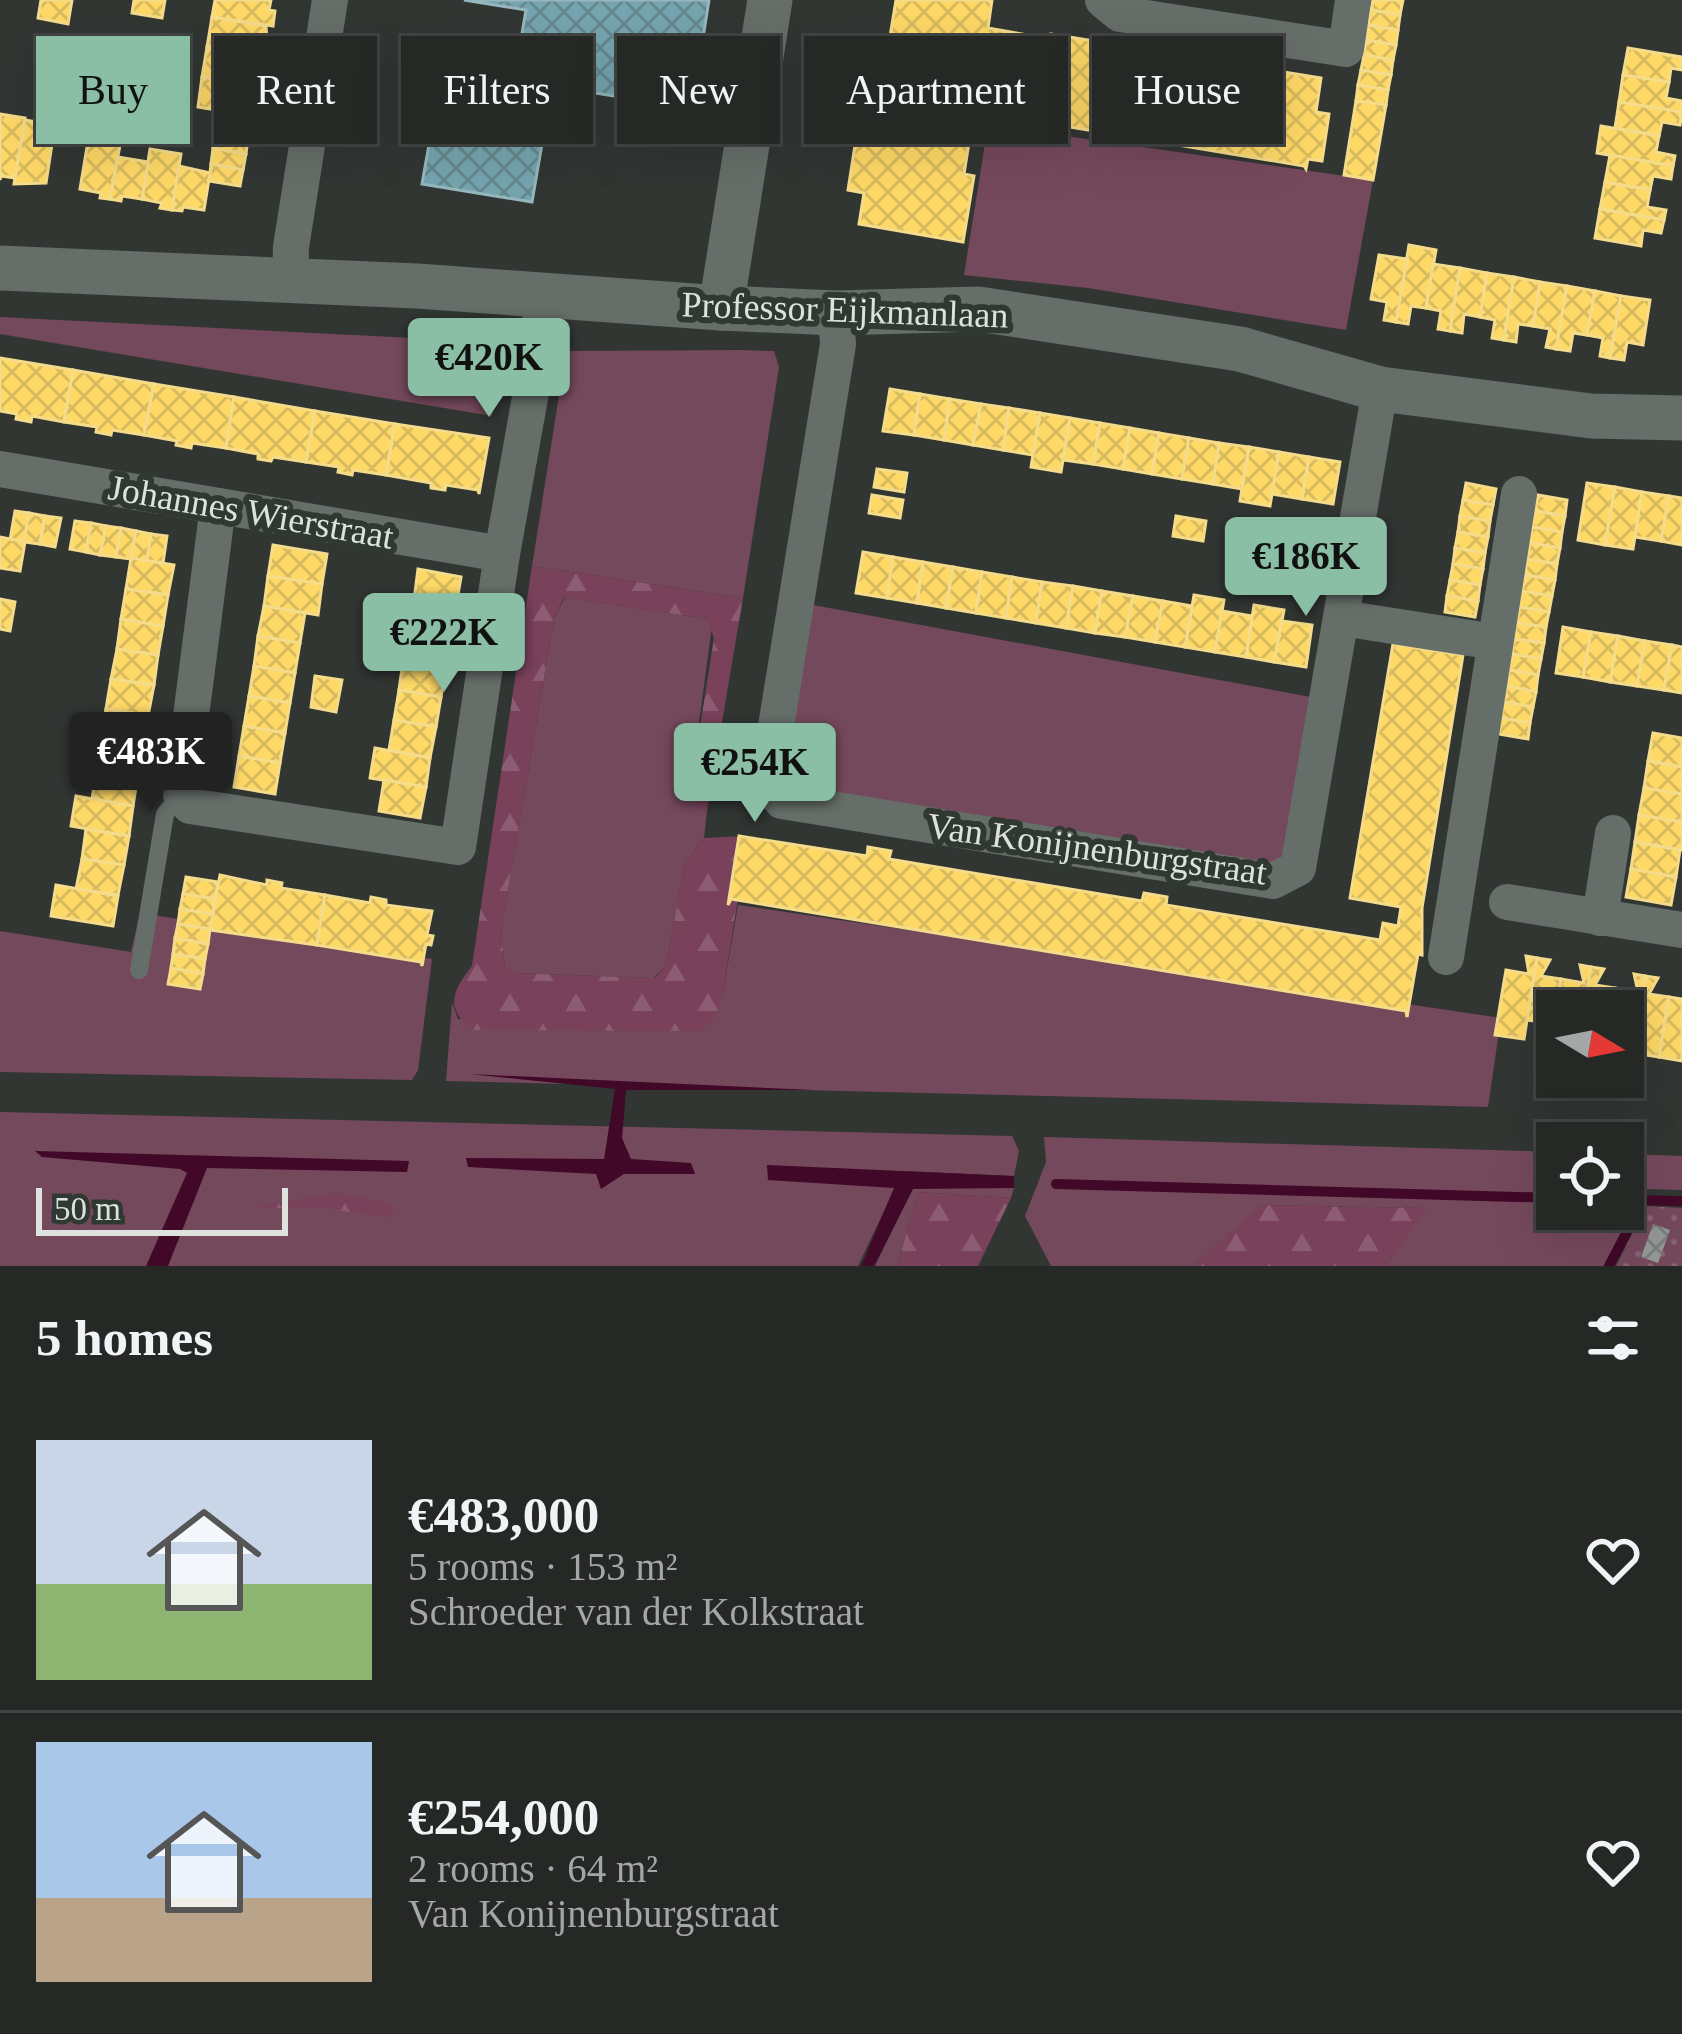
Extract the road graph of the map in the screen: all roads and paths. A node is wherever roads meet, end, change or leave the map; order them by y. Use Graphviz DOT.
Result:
graph roads {
  1 [pos="330,0"];
  2 [pos="770,0"];
  3 [pos="1102,0"];
  4 [pos="1353,0"];
  5 [pos="0,268"];
  6 [pos="290,280"];
  7 [pos="541,293"];
  8 [pos="722,308"];
  9 [pos="836,313"];
  10 [pos="1380,388"];
  11 [pos="1682,418"];
  12 [pos="0,470"];
  13 [pos="1519,494"];
  14 [pos="218,506"];
  15 [pos="502,554"];
  16 [pos="1342,618"];
  17 [pos="1496,642"];
  18 [pos="181,794"];
  19 [pos="1613,833"];
  20 [pos="1508,902"];
  21 [pos="1600,917"];
  22 [pos="1682,930"];
  23 [pos="1446,957"];
  24 [pos="139,970"];
  1 -- 6 [label="street"];
  2 -- 8 [label="street"];
  3 -- 4 [label="street"];
  5 -- 6 [label="street, Professor Eijkmanlaan"];
  6 -- 7 [label="street, Professor Eijkmanlaan"];
  7 -- 8 [label="street, Professor Eijkmanlaan"];
  7 -- 15 [label="street"];
  8 -- 9 [label="street, Professor Eijkmanlaan"];
  9 -- 10 [label="street, Professor Eijkmanlaan"];
  9 -- 16 [label="street, Van Konijnenburgstraat"];
  10 -- 11 [label="street, Professor Eijkmanlaan"];
  10 -- 16 [label="street, Van Konijnenburgstraat"];
  12 -- 14 [label="street, Johannes Wierstraat"];
  13 -- 17 [label="street"];
  14 -- 15 [label="street, Johannes Wierstraat"];
  14 -- 18 [label="street"];
  15 -- 18 [label="street"];
  16 -- 17 [label="street"];
  17 -- 23 [label="street"];
  18 -- 24 [label="lane"];
  19 -- 21 [label="street"];
  20 -- 21 [label="street"];
  21 -- 22 [label="street"];
}
